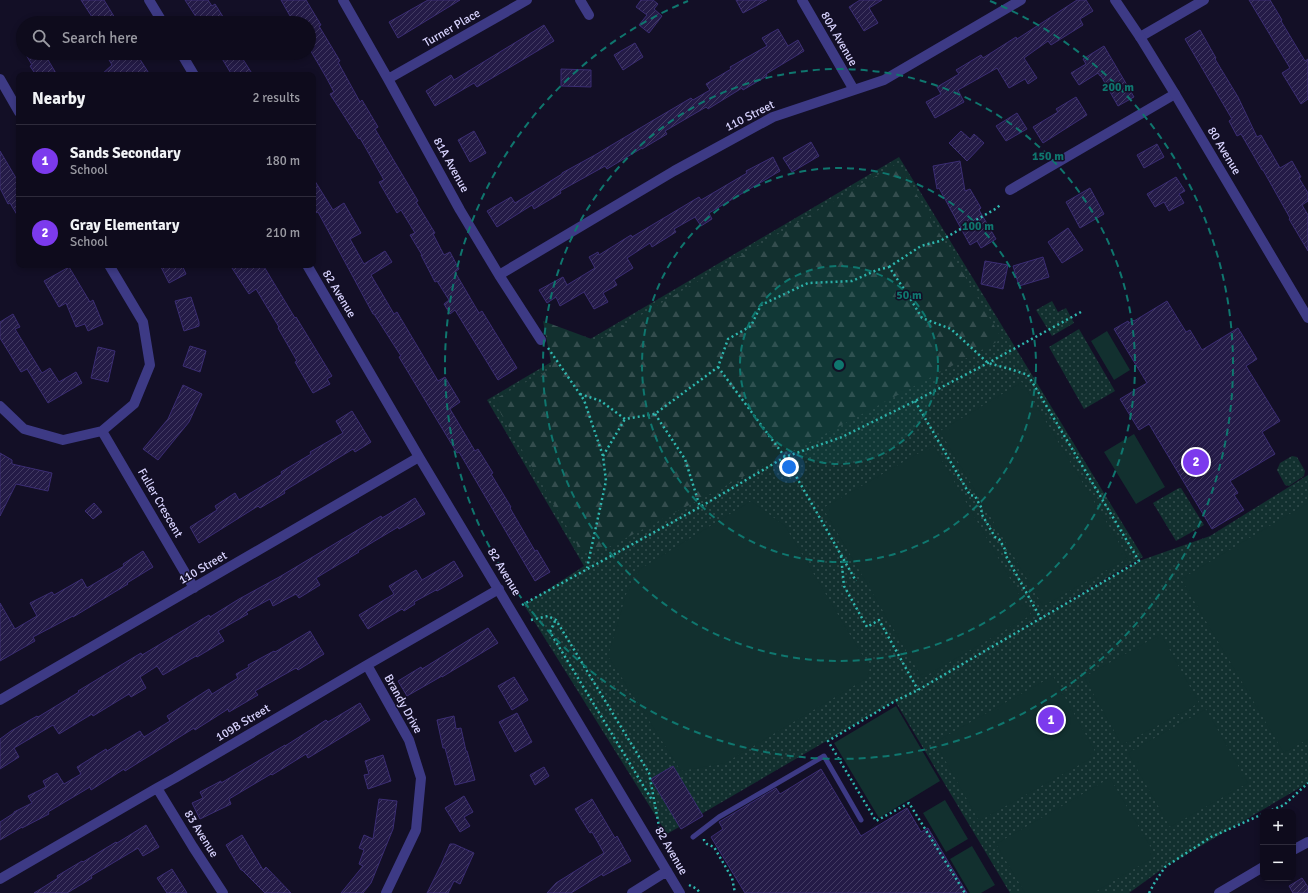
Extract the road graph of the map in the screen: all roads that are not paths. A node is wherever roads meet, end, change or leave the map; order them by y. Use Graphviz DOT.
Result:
graph roads {
  1 [pos="149,0"];
  2 [pos="343,0"];
  3 [pos="527,0"];
  4 [pos="580,0"];
  5 [pos="802,0"];
  6 [pos="1021,0"];
  7 [pos="1115,0"];
  8 [pos="1204,0"];
  9 [pos="589,15"];
  10 [pos="159,16"];
  11 [pos="1140,37"];
  12 [pos="185,60"];
  13 [pos="192,72"];
  14 [pos="0,79"];
  15 [pos="388,79"];
  16 [pos="854,90"];
  17 [pos="1175,94"];
  18 [pos="16,107"];
  19 [pos="1010,190"];
  20 [pos="111,268"];
  21 [pos="309,268"];
  22 [pos="499,275"];
  23 [pos="1308,318"];
  24 [pos="541,340"];
  25 [pos="0,406"];
  26 [pos="102,431"];
  27 [pos="419,457"];
  28 [pos="194,588"];
  29 [pos="499,589"];
  30 [pos="367,665"];
  31 [pos="0,700"];
  32 [pos="157,788"];
  33 [pos="861,820"];
  34 [pos="693,837"];
  35 [pos="1308,842"];
  36 [pos="1296,848"];
  37 [pos="1260,869"];
  38 [pos="667,871"];
  39 [pos="0,879"];
  40 [pos="223,893"];
  41 [pos="386,893"];
  42 [pos="632,893"];
  43 [pos="680,893"];
  44 [pos="1219,893"];
  1 -- 10 [label="street"];
  2 -- 15 [label="street, 81A Avenue"];
  3 -- 15 [label="street, Turner Place"];
  4 -- 9 [label="street"];
  5 -- 16 [label="street, 80A Avenue"];
  6 -- 16 [label="street, 110 Street"];
  7 -- 11 [label="street, 80 Avenue"];
  8 -- 11 [label="street"];
  11 -- 17 [label="street, 80 Avenue"];
  12 -- 13 [label="street"];
  14 -- 18 [label="street"];
  15 -- 22 [label="street, 81A Avenue"];
  16 -- 22 [label="street, 110 Street"];
  17 -- 19 [label="street"];
  17 -- 23 [label="street, 80 Avenue"];
  20 -- 26 [label="street"];
  21 -- 27 [label="street, 82 Avenue"];
  22 -- 24 [label="street, 81A Avenue"];
  25 -- 26 [label="street"];
  26 -- 28 [label="street, Fuller Crescent"];
  27 -- 28 [label="street, 110 Street"];
  27 -- 29 [label="street, 82 Avenue"];
  28 -- 31 [label="street, 110 Street"];
  29 -- 30 [label="street, 109B Street"];
  29 -- 38 [label="street, 82 Avenue"];
  30 -- 32 [label="street, 109B Street"];
  30 -- 41 [label="street, Brandy Drive"];
  32 -- 39 [label="street, 109B Street"];
  32 -- 40 [label="street, 83 Avenue"];
  33 -- 34 [label="lane"];
  35 -- 36 [label="street"];
  37 -- 44 [label="street"];
  38 -- 42 [label="street"];
  38 -- 43 [label="street, 82 Avenue"];
}
